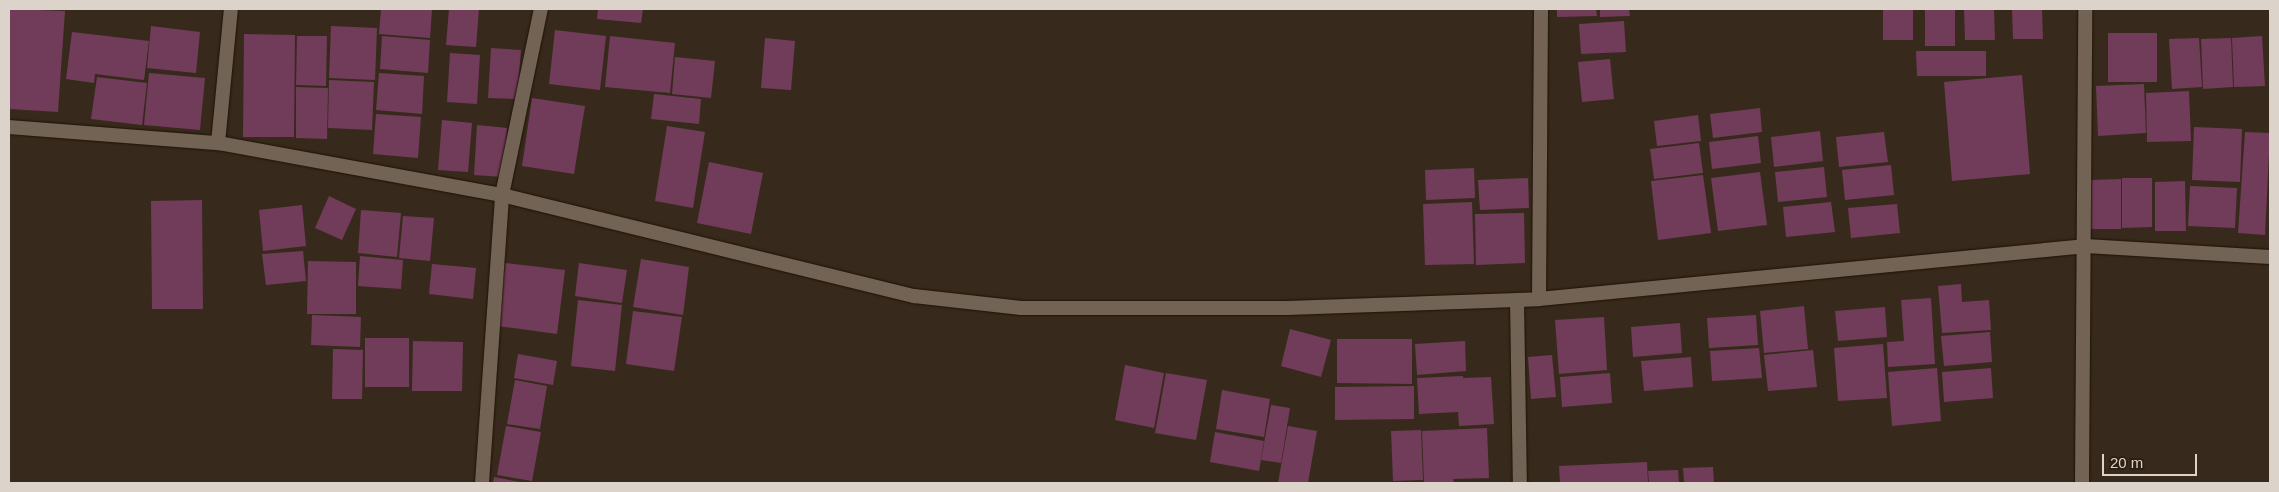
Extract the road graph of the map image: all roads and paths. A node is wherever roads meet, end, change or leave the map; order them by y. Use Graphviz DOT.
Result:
graph roads {
  1 [pos="231,9"];
  2 [pos="541,9"];
  3 [pos="1540,9"];
  4 [pos="2085,9"];
  5 [pos="9,127"];
  6 [pos="218,143"];
  7 [pos="502,195"];
  8 [pos="2086,246"];
  9 [pos="2270,257"];
  10 [pos="1539,299"];
  11 [pos="1517,300"];
  12 [pos="482,483"];
  13 [pos="1520,483"];
  14 [pos="2082,483"];
  1 -- 6 [label="street"];
  2 -- 7 [label="street"];
  3 -- 10 [label="street"];
  4 -- 8 [label="street"];
  5 -- 6 [label="street"];
  6 -- 7 [label="street"];
  7 -- 11 [label="street"];
  7 -- 12 [label="street"];
  8 -- 9 [label="street"];
  8 -- 10 [label="street"];
  8 -- 14 [label="street"];
  10 -- 11 [label="street"];
  11 -- 13 [label="street"];
}
